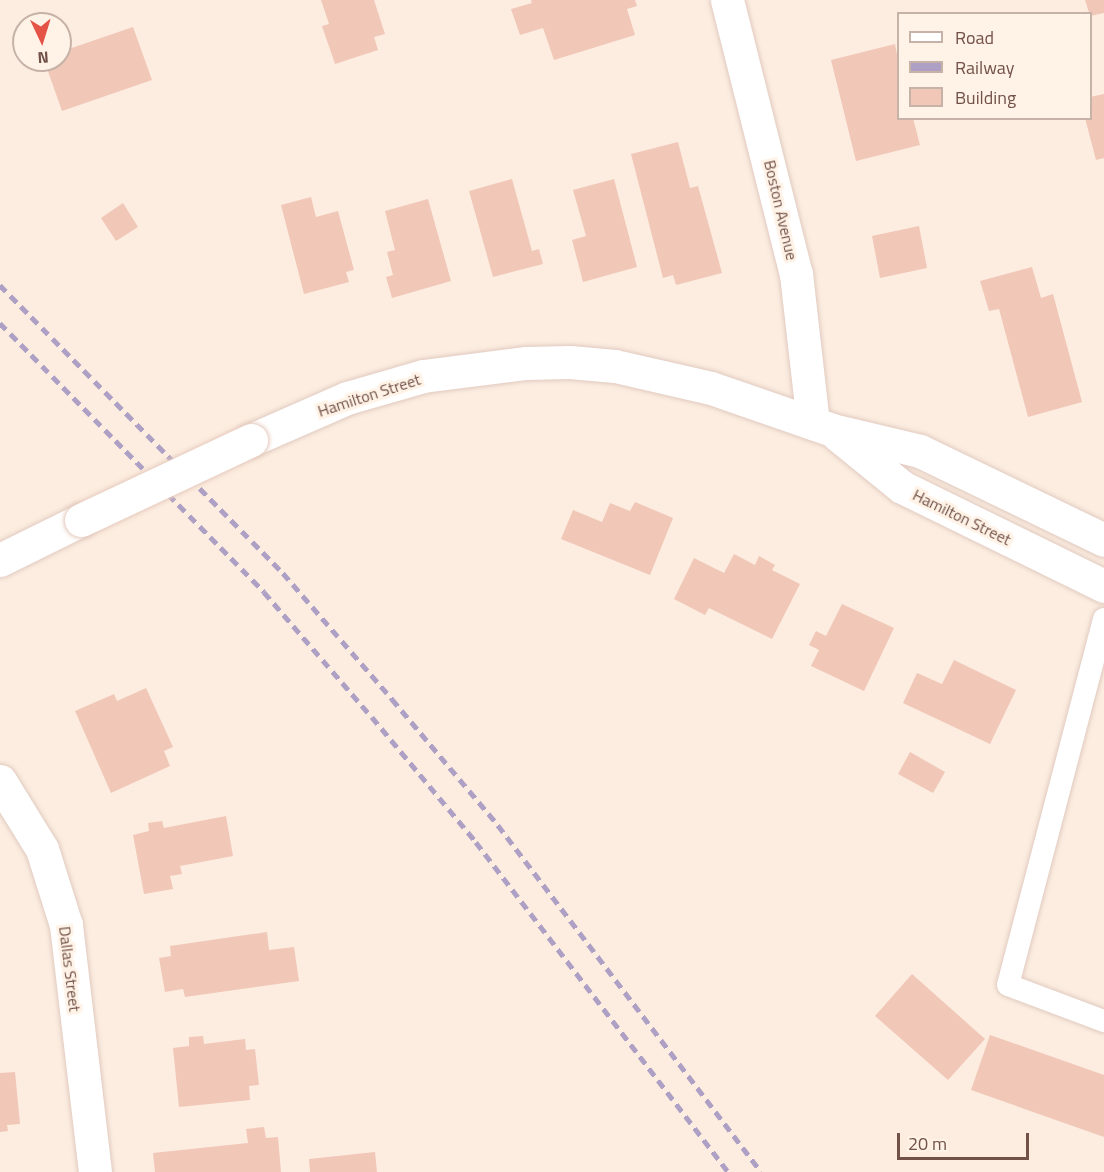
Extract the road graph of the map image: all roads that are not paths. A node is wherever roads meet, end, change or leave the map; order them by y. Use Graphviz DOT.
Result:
graph roads {
  1 [pos="727,0"];
  2 [pos="822,427"];
  3 [pos="1104,540"];
  4 [pos="0,560"];
  5 [pos="1104,586"];
  6 [pos="1104,619"];
  7 [pos="0,781"];
  8 [pos="1104,1021"];
  9 [pos="95,1172"];
  1 -- 2 [label="main road, Boston Avenue"];
  2 -- 3 [label="main road, Hamilton Street"];
  2 -- 4 [label="main road, Hamilton Street, bridge"];
  2 -- 5 [label="main road, Hamilton Street"];
  6 -- 8 [label="lane"];
  7 -- 9 [label="main road, Dallas Street"];
}
